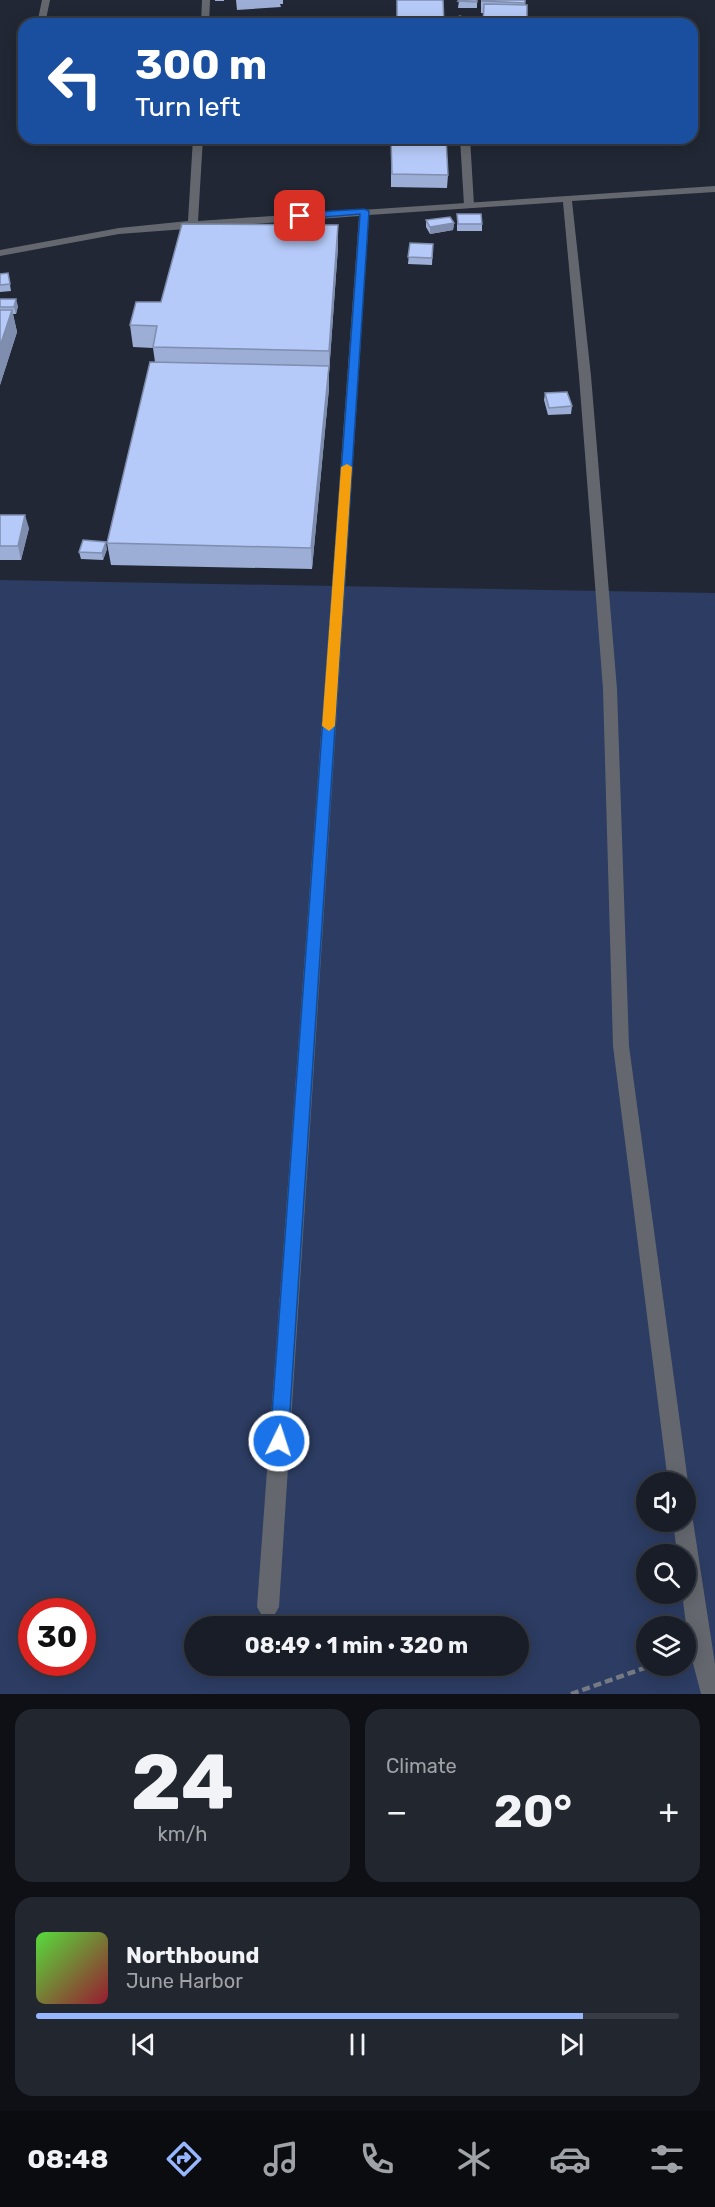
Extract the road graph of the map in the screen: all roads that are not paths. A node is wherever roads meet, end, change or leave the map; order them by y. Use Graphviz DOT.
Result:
graph roads {
  1 [pos="46,0"];
  2 [pos="206,0"];
  3 [pos="42,18"];
  4 [pos="205,18"];
  5 [pos="198,144"];
  6 [pos="465,144"];
  7 [pos="715,189"];
  8 [pos="567,198"];
  9 [pos="469,204"];
  10 [pos="364,211"];
  11 [pos="193,224"];
  12 [pos="0,253"];
  13 [pos="677,1472"];
  14 [pos="684,1532"];
  15 [pos="268,1606"];
  16 [pos="712,1694"];
  1 -- 3 [label="street"];
  2 -- 4 [label="street"];
  5 -- 11 [label="street"];
  6 -- 9 [label="street"];
  7 -- 8 [label="street"];
  8 -- 9 [label="street"];
  8 -- 13 [label="street"];
  9 -- 10 [label="street"];
  10 -- 11 [label="street"];
  10 -- 15 [label="street"];
  11 -- 12 [label="street"];
  14 -- 16 [label="street"];
}
